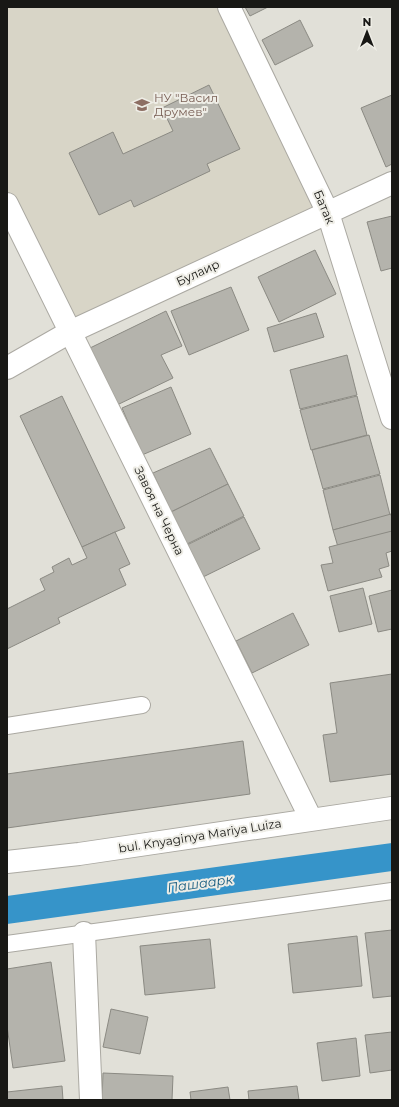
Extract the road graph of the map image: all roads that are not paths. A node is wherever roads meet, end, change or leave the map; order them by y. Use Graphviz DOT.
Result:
graph roads {
  1 [pos="229,7"];
  2 [pos="392,183"];
  3 [pos="7,204"];
  4 [pos="328,213"];
  5 [pos="70,332"];
  6 [pos="7,368"];
  7 [pos="392,418"];
  8 [pos="142,704"];
  9 [pos="7,726"];
  10 [pos="392,808"];
  11 [pos="311,819"];
  12 [pos="7,862"];
  13 [pos="392,891"];
  14 [pos="84,933"];
  15 [pos="7,944"];
  16 [pos="91,1100"];
  1 -- 4 [label="street, Батак"];
  2 -- 4 [label="street, Булаир"];
  3 -- 5 [label="street, Завоя на Черна"];
  4 -- 5 [label="street, Булаир"];
  4 -- 7 [label="street, Батак"];
  5 -- 6 [label="street, Булаир"];
  5 -- 11 [label="street, Завоя на Черна"];
  8 -- 9 [label="lane"];
  10 -- 11 [label="street, bul. Knyaginya Mariya Luiza"];
  11 -- 12 [label="street, bul. Knyaginya Mariya Luiza"];
  13 -- 14 [label="lane"];
  14 -- 15 [label="lane"];
  14 -- 16 [label="street"];
}
